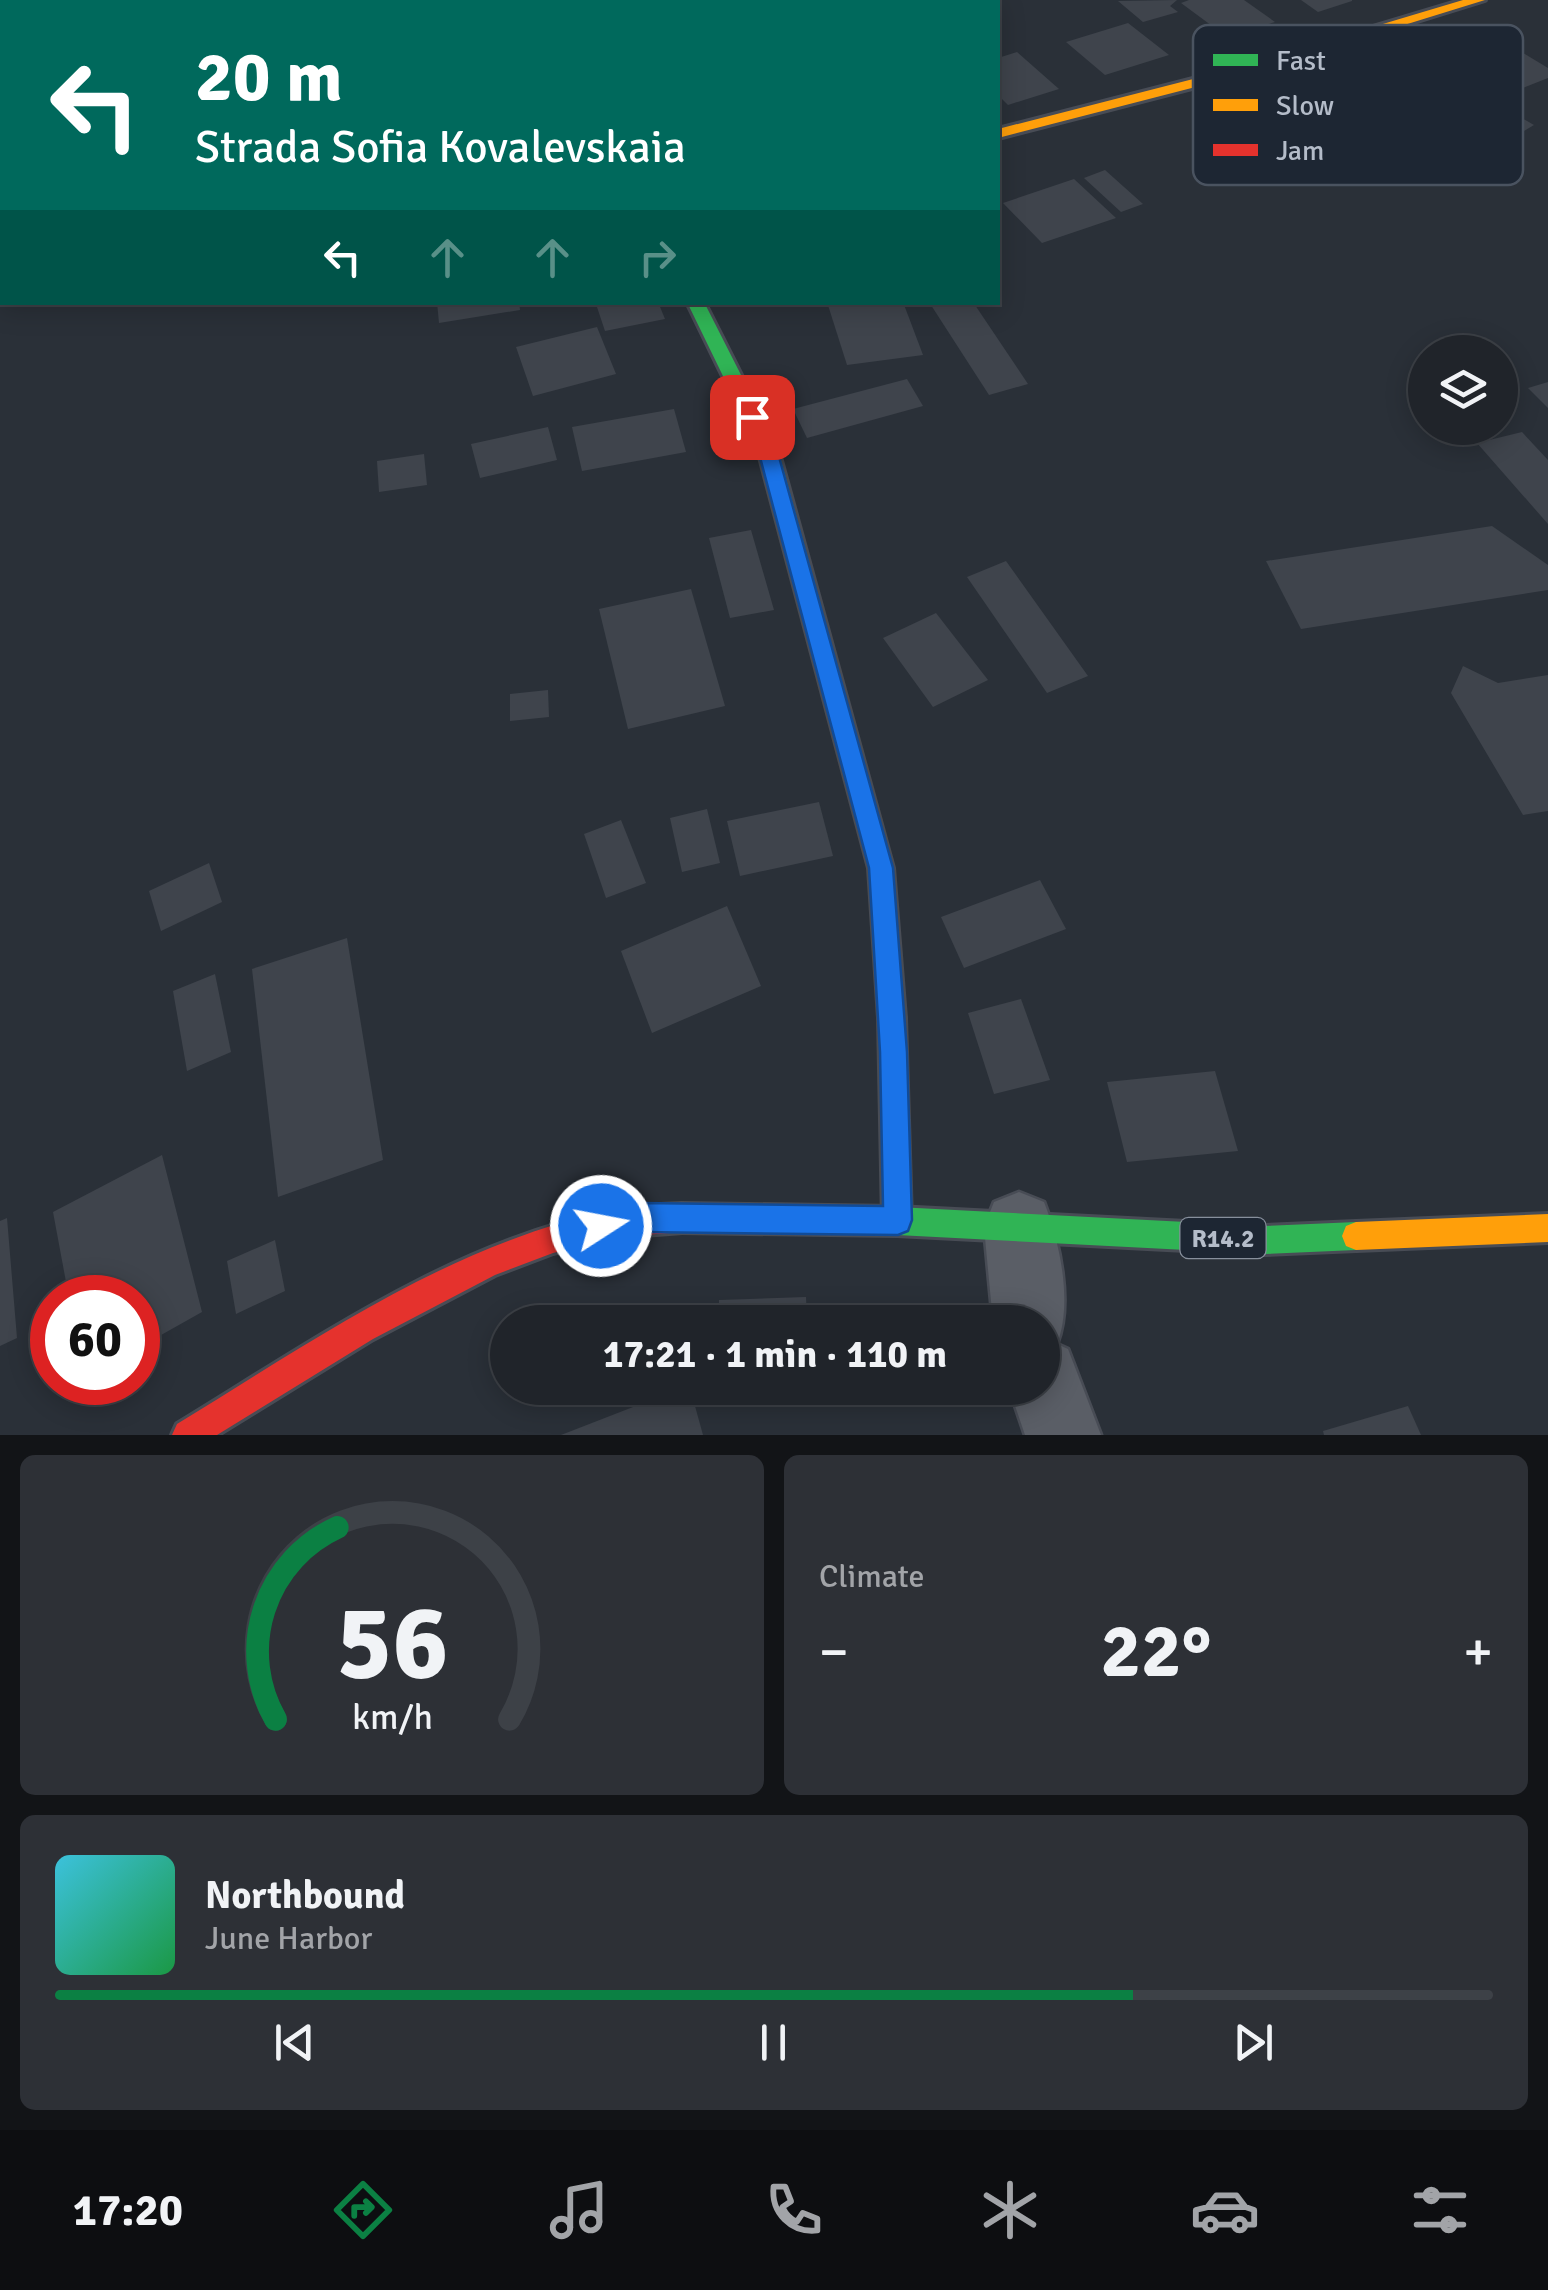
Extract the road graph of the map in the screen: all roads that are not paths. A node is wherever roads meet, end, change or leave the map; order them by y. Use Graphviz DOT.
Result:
graph roads {
  1 [pos="1478,0"];
  2 [pos="1395,25"];
  3 [pos="1193,83"];
  4 [pos="1000,133"];
  5 [pos="696,305"];
  6 [pos="898,1220"];
  7 [pos="1019,1227"];
  8 [pos="1548,1228"];
  9 [pos="1027,1305"];
  10 [pos="1053,1405"];
  11 [pos="188,1435"];
  12 [pos="1064,1435"];
  1 -- 2 [label="street"];
  3 -- 4 [label="street"];
  5 -- 6 [label="street"];
  6 -- 7 [label="street, R14.2"];
  6 -- 11 [label="street, R14.2"];
  7 -- 8 [label="street, R14.2"];
  7 -- 9 [label="street"];
  10 -- 12 [label="street"];
}
